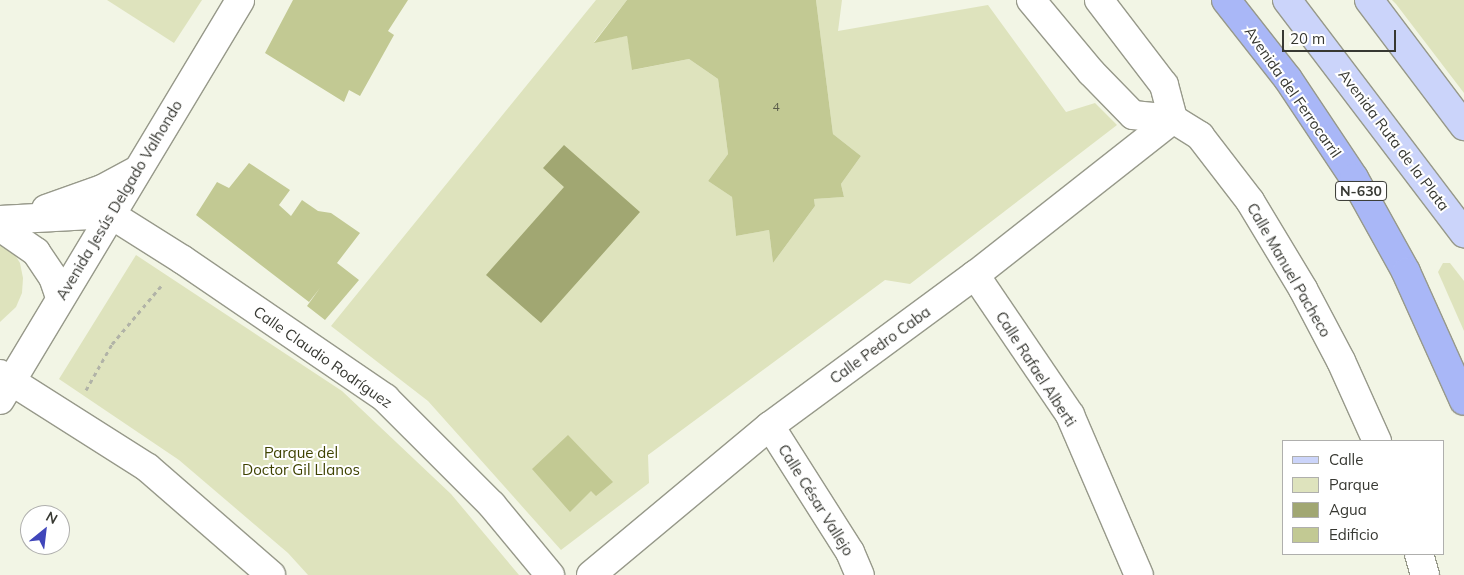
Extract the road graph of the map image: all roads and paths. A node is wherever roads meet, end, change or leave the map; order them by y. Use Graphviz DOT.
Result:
graph roads {
  1 [pos="240,0"];
  2 [pos="1032,0"];
  3 [pos="1099,0"];
  4 [pos="1226,0"];
  5 [pos="1287,0"];
  6 [pos="1369,0"];
  7 [pos="1173,119"];
  8 [pos="1464,126"];
  9 [pos="138,170"];
  10 [pos="110,214"];
  11 [pos="6,222"];
  12 [pos="1464,234"];
  13 [pos="183,260"];
  14 [pos="975,276"];
  15 [pos="60,297"];
  16 [pos="4,385"];
  17 [pos="1464,401"];
  18 [pos="69,419"];
  19 [pos="770,426"];
  20 [pos="1377,440"];
  21 [pos="1418,555"];
  22 [pos="271,575"];
  23 [pos="550,575"];
  24 [pos="591,575"];
  25 [pos="860,575"];
  26 [pos="1140,575"];
  27 [pos="1425,575"];
  1 -- 9 [label="street, Avenida Jesús Delgado Valhondo"];
  2 -- 7 [label="street, Calle Manuel Pacheco"];
  3 -- 7 [label="street"];
  4 -- 17 [label="highway, Avenida del Ferrocarril / N-630"];
  5 -- 12 [label="main road, Avenida Ruta de la Plata"];
  6 -- 8 [label="main road"];
  7 -- 14 [label="street, Calle Pedro Caba"];
  7 -- 20 [label="street, Calle Manuel Pacheco"];
  9 -- 10 [label="street, Avenida Jesús Delgado Valhondo"];
  9 -- 11 [label="street"];
  10 -- 11 [label="street"];
  10 -- 13 [label="street, Calle Claudio Rodríguez"];
  10 -- 15 [label="street, Avenida Jesús Delgado Valhondo"];
  11 -- 15 [label="street"];
  13 -- 18 [label="path"];
  13 -- 23 [label="street, Calle Claudio Rodríguez"];
  14 -- 19 [label="street, Calle Pedro Caba"];
  14 -- 26 [label="street, Calle Rafael Alberti"];
  15 -- 16 [label="street, Avenida Jesús Delgado Valhondo"];
  16 -- 18 [label="street"];
  18 -- 22 [label="street"];
  19 -- 24 [label="street, Calle Pedro Caba"];
  19 -- 25 [label="street, Calle César Vallejo"];
  21 -- 27 [label="street"];
}
